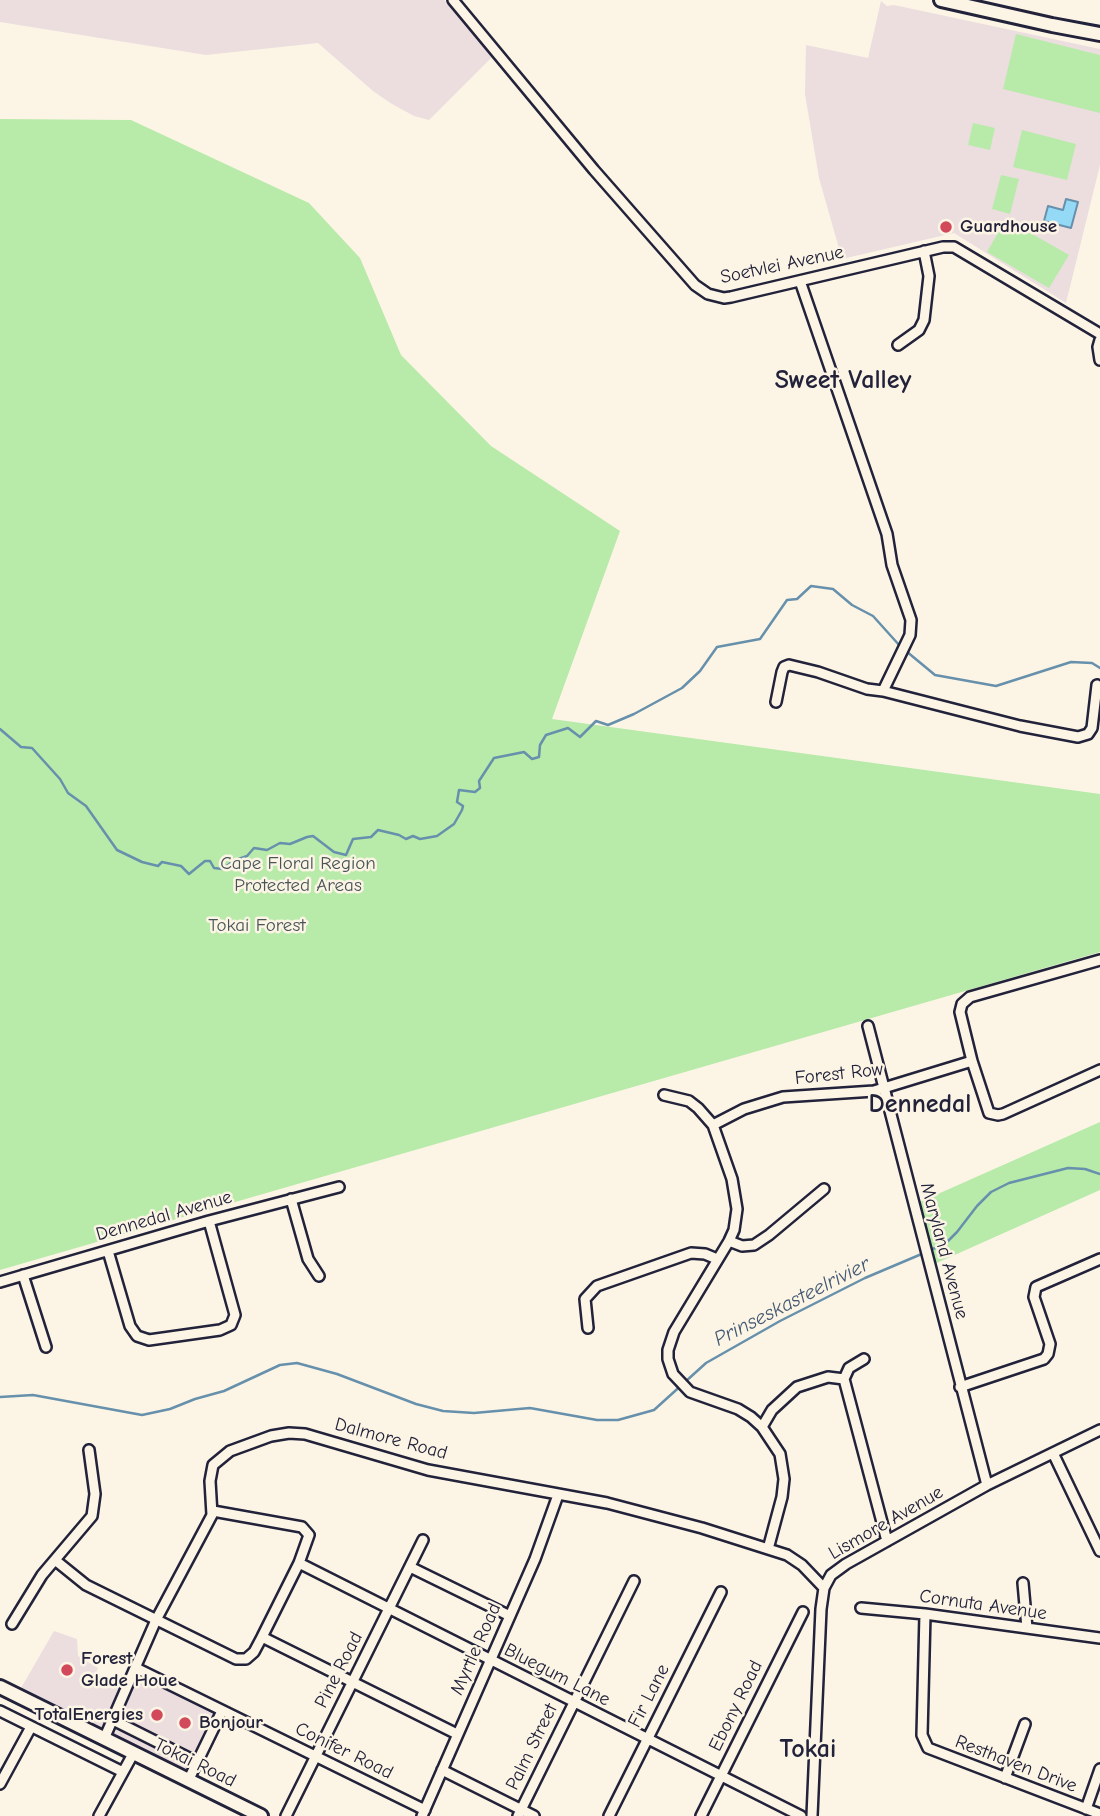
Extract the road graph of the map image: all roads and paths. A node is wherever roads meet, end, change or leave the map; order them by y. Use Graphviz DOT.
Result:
graph roads {
  1 [pos="453,0"];
  2 [pos="941,0"];
  3 [pos="1100,34"];
  4 [pos="924,251"];
  5 [pos="800,281"];
  6 [pos="1100,334"];
  7 [pos="1100,340"];
  8 [pos="898,345"];
  9 [pos="1100,360"];
  10 [pos="1097,685"];
  11 [pos="883,691"];
  12 [pos="776,702"];
  13 [pos="1100,960"];
  14 [pos="868,1026"];
  15 [pos="972,1061"];
  16 [pos="1100,1070"];
  17 [pos="884,1089"];
  18 [pos="664,1094"];
  19 [pos="713,1125"];
  20 [pos="339,1187"];
  21 [pos="824,1189"];
  22 [pos="291,1199"];
  23 [pos="209,1221"];
  24 [pos="729,1241"];
  25 [pos="108,1251"];
  26 [pos="717,1259"];
  27 [pos="1100,1259"];
  28 [pos="23,1275"];
  29 [pos="319,1276"];
  30 [pos="0,1282"];
  31 [pos="588,1328"];
  32 [pos="46,1347"];
  33 [pos="864,1359"];
  34 [pos="844,1379"];
  35 [pos="960,1387"];
  36 [pos="762,1427"];
  37 [pos="1100,1430"];
  38 [pos="89,1450"];
  39 [pos="1053,1453"];
  40 [pos="987,1485"];
  41 [pos="558,1495"];
  42 [pos="213,1511"];
  43 [pos="423,1540"];
  44 [pos="887,1541"];
  45 [pos="768,1549"];
  46 [pos="1100,1551"];
  47 [pos="55,1560"];
  48 [pos="299,1563"];
  49 [pos="410,1567"];
  50 [pos="634,1581"];
  51 [pos="1023,1583"];
  52 [pos="824,1588"];
  53 [pos="721,1592"];
  54 [pos="862,1608"];
  55 [pos="390,1609"];
  56 [pos="803,1612"];
  57 [pos="925,1614"];
  58 [pos="510,1616"];
  59 [pos="156,1620"];
  60 [pos="12,1624"];
  61 [pos="1027,1628"];
  62 [pos="262,1637"];
  63 [pos="1100,1638"];
  64 [pos="491,1660"];
  65 [pos="136,1668"];
  66 [pos="352,1683"];
  67 [pos="0,1687"];
  68 [pos="574,1703"];
  69 [pos="222,1711"];
  70 [pos="0,1712"];
  71 [pos="113,1720"];
  72 [pos="1025,1724"];
  73 [pos="31,1727"];
  74 [pos="457,1734"];
  75 [pos="104,1739"];
  76 [pos="647,1740"];
  77 [pos="133,1754"];
  78 [pos="316,1756"];
  79 [pos="197,1762"];
  80 [pos="1100,1769"];
  81 [pos="442,1770"];
  82 [pos="123,1772"];
  83 [pos="721,1777"];
  84 [pos="1005,1778"];
  85 [pos="188,1781"];
  86 [pos="0,1784"];
  87 [pos="1086,1809"];
  88 [pos="423,1813"];
  89 [pos="519,1813"];
  90 [pos="1100,1814"];
  91 [pos="256,1815"];
  92 [pos="797,1815"];
  93 [pos="99,1816"];
  94 [pos="286,1816"];
  95 [pos="534,1816"];
  96 [pos="609,1816"];
  97 [pos="702,1816"];
  98 [pos="812,1816"];
  1 -- 5 [label="street, Soetvlei Avenue"];
  2 -- 3 [label="main road"];
  4 -- 5 [label="street, Soetvlei Avenue"];
  4 -- 6 [label="street, Soetvlei Avenue"];
  4 -- 8 [label="street"];
  5 -- 11 [label="street"];
  7 -- 9 [label="street"];
  10 -- 11 [label="street"];
  11 -- 12 [label="street"];
  13 -- 15 [label="street"];
  14 -- 17 [label="street, Maryland Avenue"];
  15 -- 16 [label="street"];
  15 -- 17 [label="street, Forest Row"];
  17 -- 19 [label="street, Forest Row"];
  17 -- 35 [label="street, Maryland Avenue"];
  18 -- 19 [label="street"];
  19 -- 24 [label="street"];
  20 -- 22 [label="street, Dennedal Avenue"];
  21 -- 24 [label="street"];
  22 -- 23 [label="street, Dennedal Avenue"];
  22 -- 29 [label="street"];
  23 -- 25 [label="street, Dennedal Avenue"];
  23 -- 25 [label="street"];
  24 -- 26 [label="street"];
  25 -- 28 [label="street, Dennedal Avenue"];
  26 -- 31 [label="street"];
  26 -- 36 [label="street"];
  27 -- 35 [label="street"];
  28 -- 30 [label="street, Dennedal Avenue"];
  28 -- 32 [label="street"];
  33 -- 34 [label="street"];
  34 -- 36 [label="street"];
  34 -- 44 [label="street"];
  35 -- 40 [label="street, Maryland Avenue"];
  36 -- 45 [label="street"];
  37 -- 39 [label="street, Lismore Avenue"];
  38 -- 47 [label="street"];
  39 -- 40 [label="street, Lismore Avenue"];
  39 -- 46 [label="street"];
  40 -- 44 [label="street, Lismore Avenue"];
  41 -- 42 [label="street, Dalmore Road"];
  41 -- 45 [label="street, Dalmore Road"];
  41 -- 58 [label="street, Myrtle Road"];
  42 -- 48 [label="street"];
  42 -- 59 [label="street"];
  43 -- 49 [label="street, Pine Road"];
  44 -- 52 [label="street, Lismore Avenue"];
  45 -- 52 [label="street, Dalmore Road"];
  47 -- 59 [label="street"];
  47 -- 60 [label="street"];
  48 -- 55 [label="street, Bluegum Lane"];
  48 -- 62 [label="street"];
  49 -- 55 [label="street, Pine Road"];
  49 -- 58 [label="street"];
  50 -- 68 [label="street, Palm Street"];
  51 -- 61 [label="street"];
  52 -- 98 [label="street, Lismore Avenue"];
  53 -- 76 [label="street, Fir Lane"];
  54 -- 57 [label="street, Cornuta Avenue"];
  55 -- 64 [label="street, Bluegum Lane"];
  55 -- 66 [label="street, Pine Road"];
  56 -- 83 [label="street, Ebony Road"];
  57 -- 61 [label="street, Cornuta Avenue"];
  57 -- 84 [label="street, Resthaven Drive"];
  58 -- 64 [label="street, Myrtle Road"];
  59 -- 62 [label="street"];
  59 -- 65 [label="street"];
  61 -- 63 [label="street, Cornuta Avenue"];
  62 -- 66 [label="street"];
  64 -- 68 [label="street, Bluegum Lane"];
  64 -- 74 [label="street, Myrtle Road"];
  65 -- 69 [label="street, Conifer Road"];
  65 -- 71 [label="street"];
  66 -- 74 [label="street"];
  66 -- 78 [label="street, Pine Road"];
  67 -- 75 [label="main road, Tokai Road"];
  68 -- 76 [label="street, Bluegum Lane"];
  68 -- 89 [label="street, Palm Street"];
  69 -- 78 [label="street, Conifer Road"];
  69 -- 79 [label="street"];
  70 -- 73 [label="street"];
  71 -- 75 [label="street"];
  71 -- 79 [label="street"];
  72 -- 84 [label="street"];
  73 -- 82 [label="street"];
  73 -- 86 [label="street"];
  74 -- 81 [label="street, Myrtle Road"];
  75 -- 77 [label="main road, Tokai Road"];
  76 -- 83 [label="street, Bluegum Lane"];
  76 -- 96 [label="street, Fir Lane"];
  77 -- 82 [label="street"];
  77 -- 85 [label="main road, Tokai Road"];
  78 -- 88 [label="street, Conifer Road"];
  78 -- 94 [label="street, Pine Road"];
  79 -- 85 [label="street"];
  80 -- 87 [label="street"];
  81 -- 88 [label="street, Myrtle Road"];
  81 -- 89 [label="street"];
  82 -- 93 [label="street"];
  83 -- 92 [label="street, Bluegum Lane"];
  83 -- 97 [label="street, Ebony Road"];
  84 -- 87 [label="street, Resthaven Drive"];
  85 -- 91 [label="main road, Tokai Road"];
  87 -- 90 [label="street, Resthaven Drive"];
  89 -- 95 [label="street"];
}
